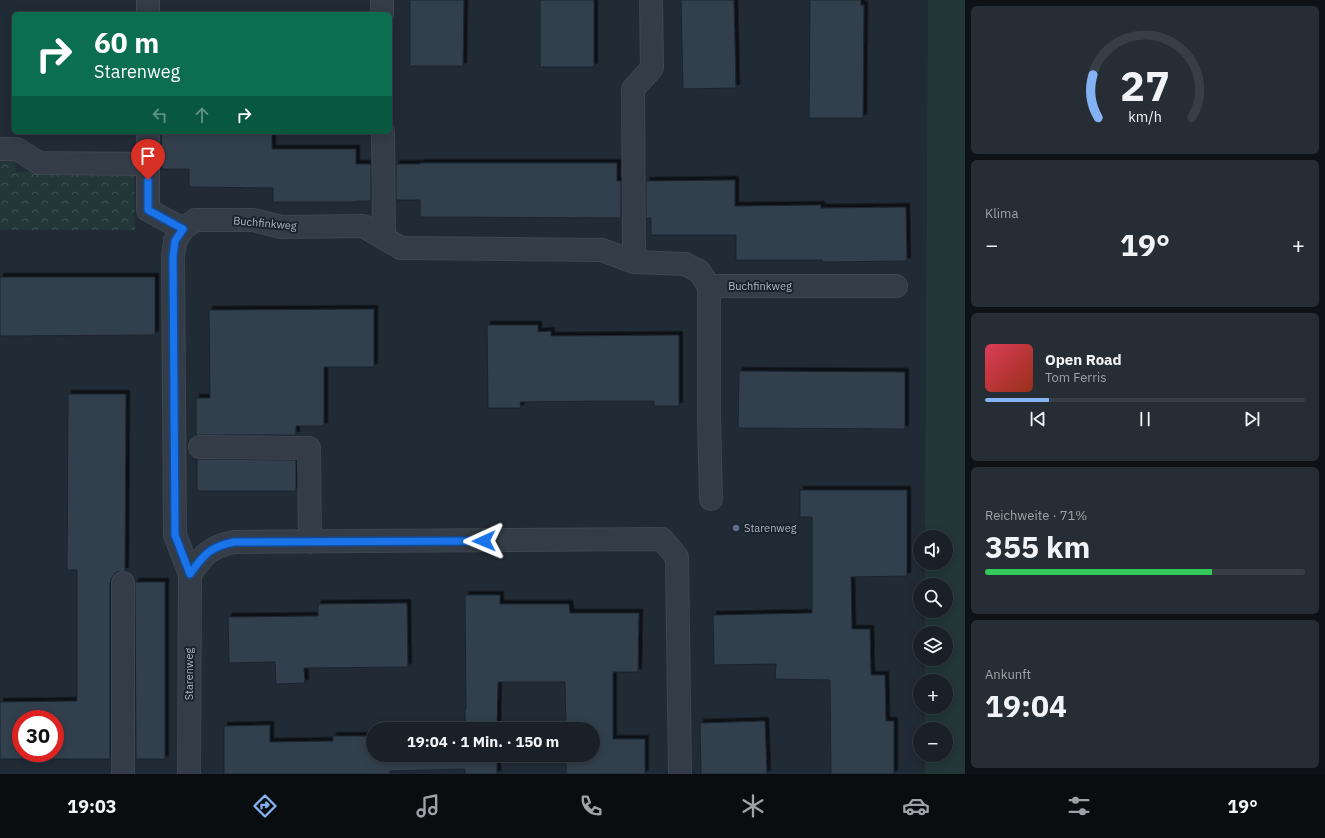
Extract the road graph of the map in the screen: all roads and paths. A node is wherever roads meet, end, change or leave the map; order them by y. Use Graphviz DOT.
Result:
graph roads {
  1 [pos="148,0"];
  2 [pos="382,0"];
  3 [pos="651,0"];
  4 [pos="148,12"];
  5 [pos="382,12"];
  6 [pos="148,134"];
  7 [pos="383,134"];
  8 [pos="0,149"];
  9 [pos="148,164"];
  10 [pos="183,229"];
  11 [pos="384,238"];
  12 [pos="634,262"];
  13 [pos="709,286"];
  14 [pos="896,286"];
  15 [pos="200,447"];
  16 [pos="711,499"];
  17 [pos="310,542"];
  18 [pos="190,574"];
  19 [pos="123,583"];
  20 [pos="123,774"];
  21 [pos="189,774"];
  22 [pos="680,774"];
  1 -- 4 [label="street"];
  2 -- 5 [label="street"];
  3 -- 12 [label="street"];
  6 -- 9 [label="street"];
  7 -- 11 [label="street"];
  8 -- 9 [label="street"];
  9 -- 10 [label="street"];
  10 -- 11 [label="street, Buchfinkweg"];
  10 -- 18 [label="street, Starenweg"];
  11 -- 12 [label="street, Buchfinkweg"];
  12 -- 13 [label="street, Buchfinkweg"];
  13 -- 14 [label="street, Buchfinkweg"];
  13 -- 16 [label="street"];
  15 -- 17 [label="street"];
  17 -- 18 [label="street"];
  17 -- 22 [label="street"];
  18 -- 21 [label="street, Starenweg"];
  19 -- 20 [label="street"];
}
